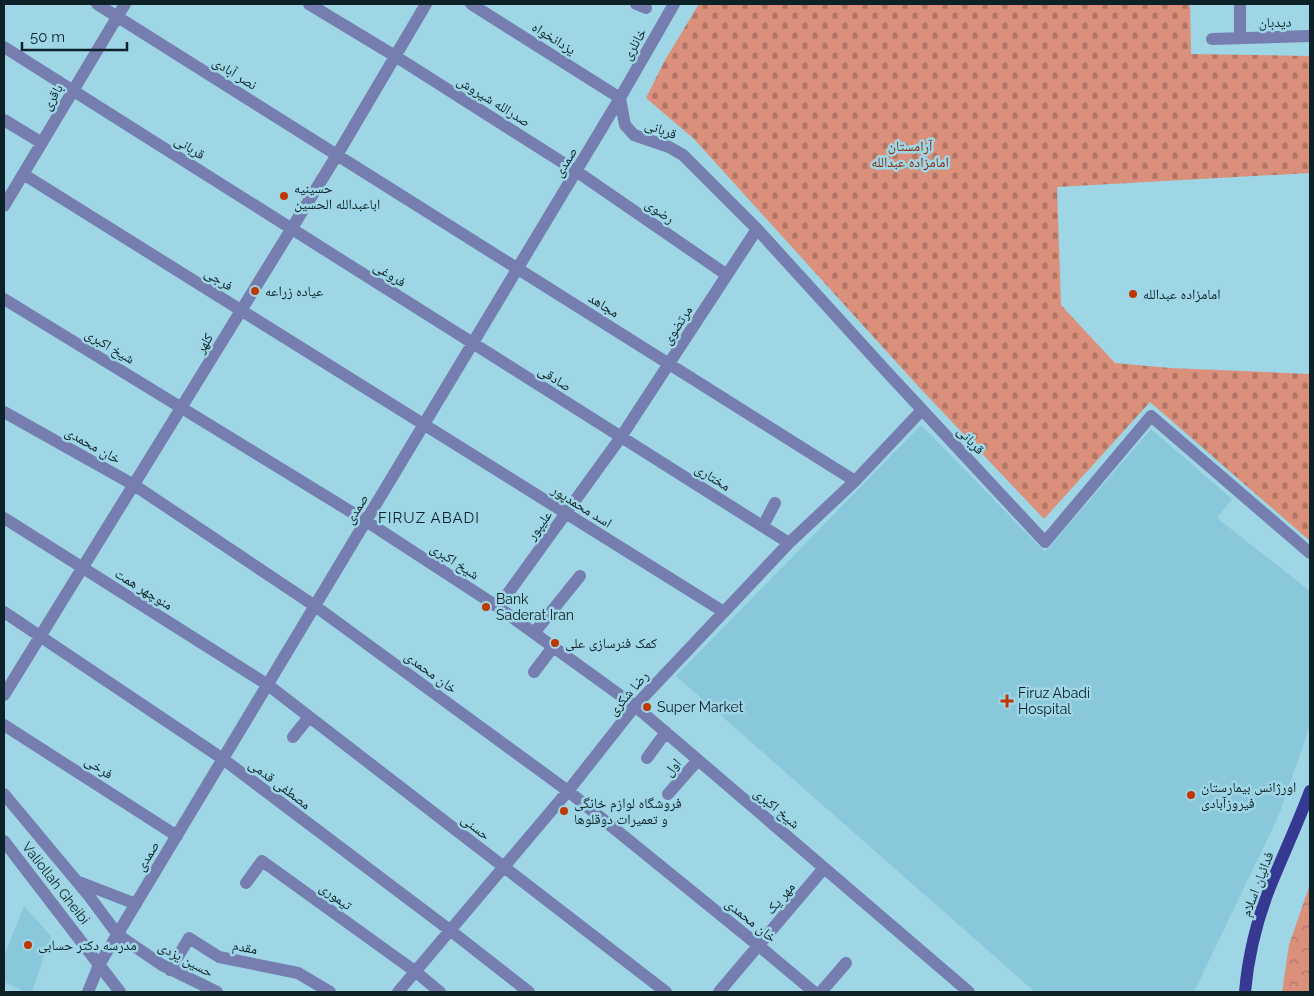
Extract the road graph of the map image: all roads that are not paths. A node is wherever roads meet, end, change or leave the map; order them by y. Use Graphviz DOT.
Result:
graph roads {
  1 [pos="97,4"];
  2 [pos="125,4"];
  3 [pos="309,4"];
  4 [pos="426,4"];
  5 [pos="471,4"];
  6 [pos="674,4"];
  7 [pos="1240,4"];
  8 [pos="117,17"];
  9 [pos="1310,36"];
  10 [pos="1240,38"];
  11 [pos="1212,39"];
  12 [pos="4,48"];
  13 [pos="395,56"];
  14 [pos="73,91"];
  15 [pos="620,98"];
  16 [pos="4,120"];
  17 [pos="42,143"];
  18 [pos="337,155"];
  19 [pos="576,171"];
  20 [pos="23,174"];
  21 [pos="5,203"];
  22 [pos="292,229"];
  23 [pos="757,229"];
  24 [pos="518,269"];
  25 [pos="727,275"];
  26 [pos="4,299"];
  27 [pos="241,310"];
  28 [pos="473,344"];
  29 [pos="669,364"];
  30 [pos="181,408"];
  31 [pos="922,410"];
  32 [pos="4,412"];
  33 [pos="424,425"];
  34 [pos="621,437"];
  35 [pos="855,481"];
  36 [pos="134,485"];
  37 [pos="775,504"];
  38 [pos="566,513"];
  39 [pos="4,518"];
  40 [pos="366,521"];
  41 [pos="762,526"];
  42 [pos="789,543"];
  43 [pos="1310,553"];
  44 [pos="82,568"];
  45 [pos="580,576"];
  46 [pos="315,606"];
  47 [pos="498,607"];
  48 [pos="4,612"];
  49 [pos="724,612"];
  50 [pos="534,633"];
  51 [pos="40,636"];
  52 [pos="553,647"];
  53 [pos="534,672"];
  54 [pos="268,685"];
  55 [pos="4,695"];
  56 [pos="635,706"];
  57 [pos="309,717"];
  58 [pos="4,725"];
  59 [pos="666,732"];
  60 [pos="293,737"];
  61 [pos="646,758"];
  62 [pos="223,760"];
  63 [pos="698,760"];
  64 [pos="568,791"];
  65 [pos="1310,791"];
  66 [pos="4,794"];
  67 [pos="668,794"];
  68 [pos="1307,807"];
  69 [pos="177,836"];
  70 [pos="4,841"];
  71 [pos="504,868"];
  72 [pos="824,868"];
  73 [pos="77,882"];
  74 [pos="246,883"];
  75 [pos="136,904"];
  76 [pos="451,931"];
  77 [pos="118,935"];
  78 [pos="759,946"];
  79 [pos="846,963"];
  80 [pos="99,965"];
  81 [pos="170,970"];
  82 [pos="416,972"];
  83 [pos="88,992"];
  84 [pos="120,992"];
  85 [pos="217,992"];
  86 [pos="330,992"];
  87 [pos="398,992"];
  88 [pos="440,992"];
  89 [pos="529,992"];
  90 [pos="666,992"];
  91 [pos="719,992"];
  92 [pos="814,992"];
  93 [pos="821,992"];
  94 [pos="969,992"];
  95 [pos="1245,992"];
  1 -- 8 [label="street, نصر آبادی"];
  2 -- 8 [label="street, باقری"];
  3 -- 13 [label="street, صدرالله شیروش"];
  4 -- 13 [label="street, کلهر"];
  5 -- 15 [label="street, یزدانخواه"];
  6 -- 15 [label="street, خانلری"];
  7 -- 10 [label="street, دیدبان"];
  8 -- 14 [label="street, باقری"];
  8 -- 18 [label="street, نصر آبادی"];
  9 -- 10 [label="street, دیدبان"];
  10 -- 11 [label="street, دیدبان"];
  12 -- 14 [label="street, قربانی"];
  13 -- 18 [label="street, کلهر"];
  13 -- 19 [label="street, صدرالله شیروش"];
  14 -- 17 [label="street, باقری"];
  14 -- 22 [label="street, قربانی"];
  15 -- 19 [label="street, صمدی"];
  15 -- 23 [label="street, قربانی"];
  16 -- 17 [label="street"];
  17 -- 20 [label="street, باقری"];
  18 -- 22 [label="street, کلهر"];
  18 -- 24 [label="street, مجاهد"];
  19 -- 24 [label="street, صمدی"];
  19 -- 25 [label="street, رضوی"];
  20 -- 21 [label="street, باقری"];
  20 -- 27 [label="street, فرجی"];
  22 -- 27 [label="street, کلهر"];
  22 -- 28 [label="street, فروغی"];
  23 -- 25 [label="street, مرتضوی"];
  23 -- 31 [label="street, قربانی"];
  24 -- 28 [label="street, صمدی"];
  24 -- 29 [label="street, مجاهد"];
  25 -- 29 [label="street, مرتضوی"];
  26 -- 30 [label="street, شیخ اکبری"];
  27 -- 30 [label="street, کلهر"];
  27 -- 33 [label="street, فرجی"];
  28 -- 33 [label="street, صمدی"];
  28 -- 34 [label="street, صادقی"];
  29 -- 34 [label="street, مرتضوی"];
  29 -- 35 [label="street, مجاهد"];
  30 -- 36 [label="street, کلهر"];
  30 -- 40 [label="street, شیخ اکبری"];
  31 -- 35 [label="street, رضا شکری"];
  31 -- 43 [label="street, قربانی"];
  32 -- 36 [label="street, خان محمدی"];
  33 -- 38 [label="street, اسد محمدپور"];
  33 -- 40 [label="street, صمدی"];
  34 -- 38 [label="street, علیپور"];
  34 -- 41 [label="street, مختاری"];
  35 -- 42 [label="street, رضا شکری"];
  36 -- 44 [label="street, کلهر"];
  36 -- 46 [label="street, خان محمدی"];
  37 -- 41 [label="street"];
  38 -- 47 [label="street, علیپور"];
  38 -- 49 [label="street, اسد محمدپور"];
  39 -- 44 [label="street, منوچهر همت"];
  40 -- 46 [label="street, صمدی"];
  40 -- 47 [label="street, شیخ اکبری"];
  41 -- 42 [label="street, مختاری"];
  42 -- 49 [label="street, رضا شکری"];
  44 -- 51 [label="street, کلهر"];
  44 -- 54 [label="street, منوچهر همت"];
  45 -- 50 [label="street"];
  46 -- 54 [label="street, صمدی"];
  46 -- 64 [label="street, خان محمدی"];
  47 -- 50 [label="street, شیخ اکبری"];
  48 -- 51 [label="street, مصطفی قدمی"];
  49 -- 56 [label="street, رضا شکری"];
  50 -- 52 [label="street, شیخ اکبری"];
  51 -- 55 [label="street, کلهر"];
  51 -- 62 [label="street, مصطفی قدمی"];
  52 -- 53 [label="street"];
  52 -- 56 [label="street, شیخ اکبری"];
  54 -- 57 [label="street, حسنی"];
  54 -- 62 [label="street, صمدی"];
  56 -- 59 [label="street, شیخ اکبری"];
  56 -- 64 [label="street, رضا شکری"];
  57 -- 60 [label="street"];
  57 -- 71 [label="street, حسنی"];
  58 -- 69 [label="street, فرخی"];
  59 -- 61 [label="street"];
  59 -- 63 [label="street, شیخ اکبری"];
  62 -- 69 [label="street, صمدی"];
  62 -- 76 [label="street, مصطفی قدمی"];
  63 -- 67 [label="street, اول"];
  63 -- 72 [label="street, شیخ اکبری"];
  64 -- 71 [label="street, رضا شکری"];
  64 -- 78 [label="street, خان محمدی"];
  65 -- 68 [label="main road, فدائیان اسلام"];
  66 -- 73 [label="street, حسین یزدی"];
  68 -- 95 [label="main road, فدائیان اسلام"];
  69 -- 75 [label="street, صمدی"];
  70 -- 80 [label="street, Valiollah Gheibi"];
  71 -- 76 [label="street, رضا شکری"];
  71 -- 90 [label="street, حسنی"];
  72 -- 78 [label="street, مهر یک"];
  72 -- 94 [label="street, شیخ اکبری"];
  73 -- 75 [label="street"];
  73 -- 77 [label="street, حسین یزدی"];
  74 -- 82 [label="street, تیموری"];
  75 -- 77 [label="street, صمدی"];
  76 -- 82 [label="street, رضا شکری"];
  76 -- 89 [label="street, مصطفی قدمی"];
  77 -- 80 [label="street, صمدی"];
  77 -- 81 [label="street, حسین یزدی"];
  78 -- 91 [label="street, مهر یک"];
  78 -- 92 [label="street, خان محمدی"];
  79 -- 93 [label="street"];
  80 -- 83 [label="street, صمدی"];
  80 -- 84 [label="street, Valiollah Gheibi"];
  81 -- 85 [label="street, حسین یزدی"];
  81 -- 86 [label="street, مقدم"];
  82 -- 87 [label="street, رضا شکری"];
  82 -- 88 [label="street"];
}
